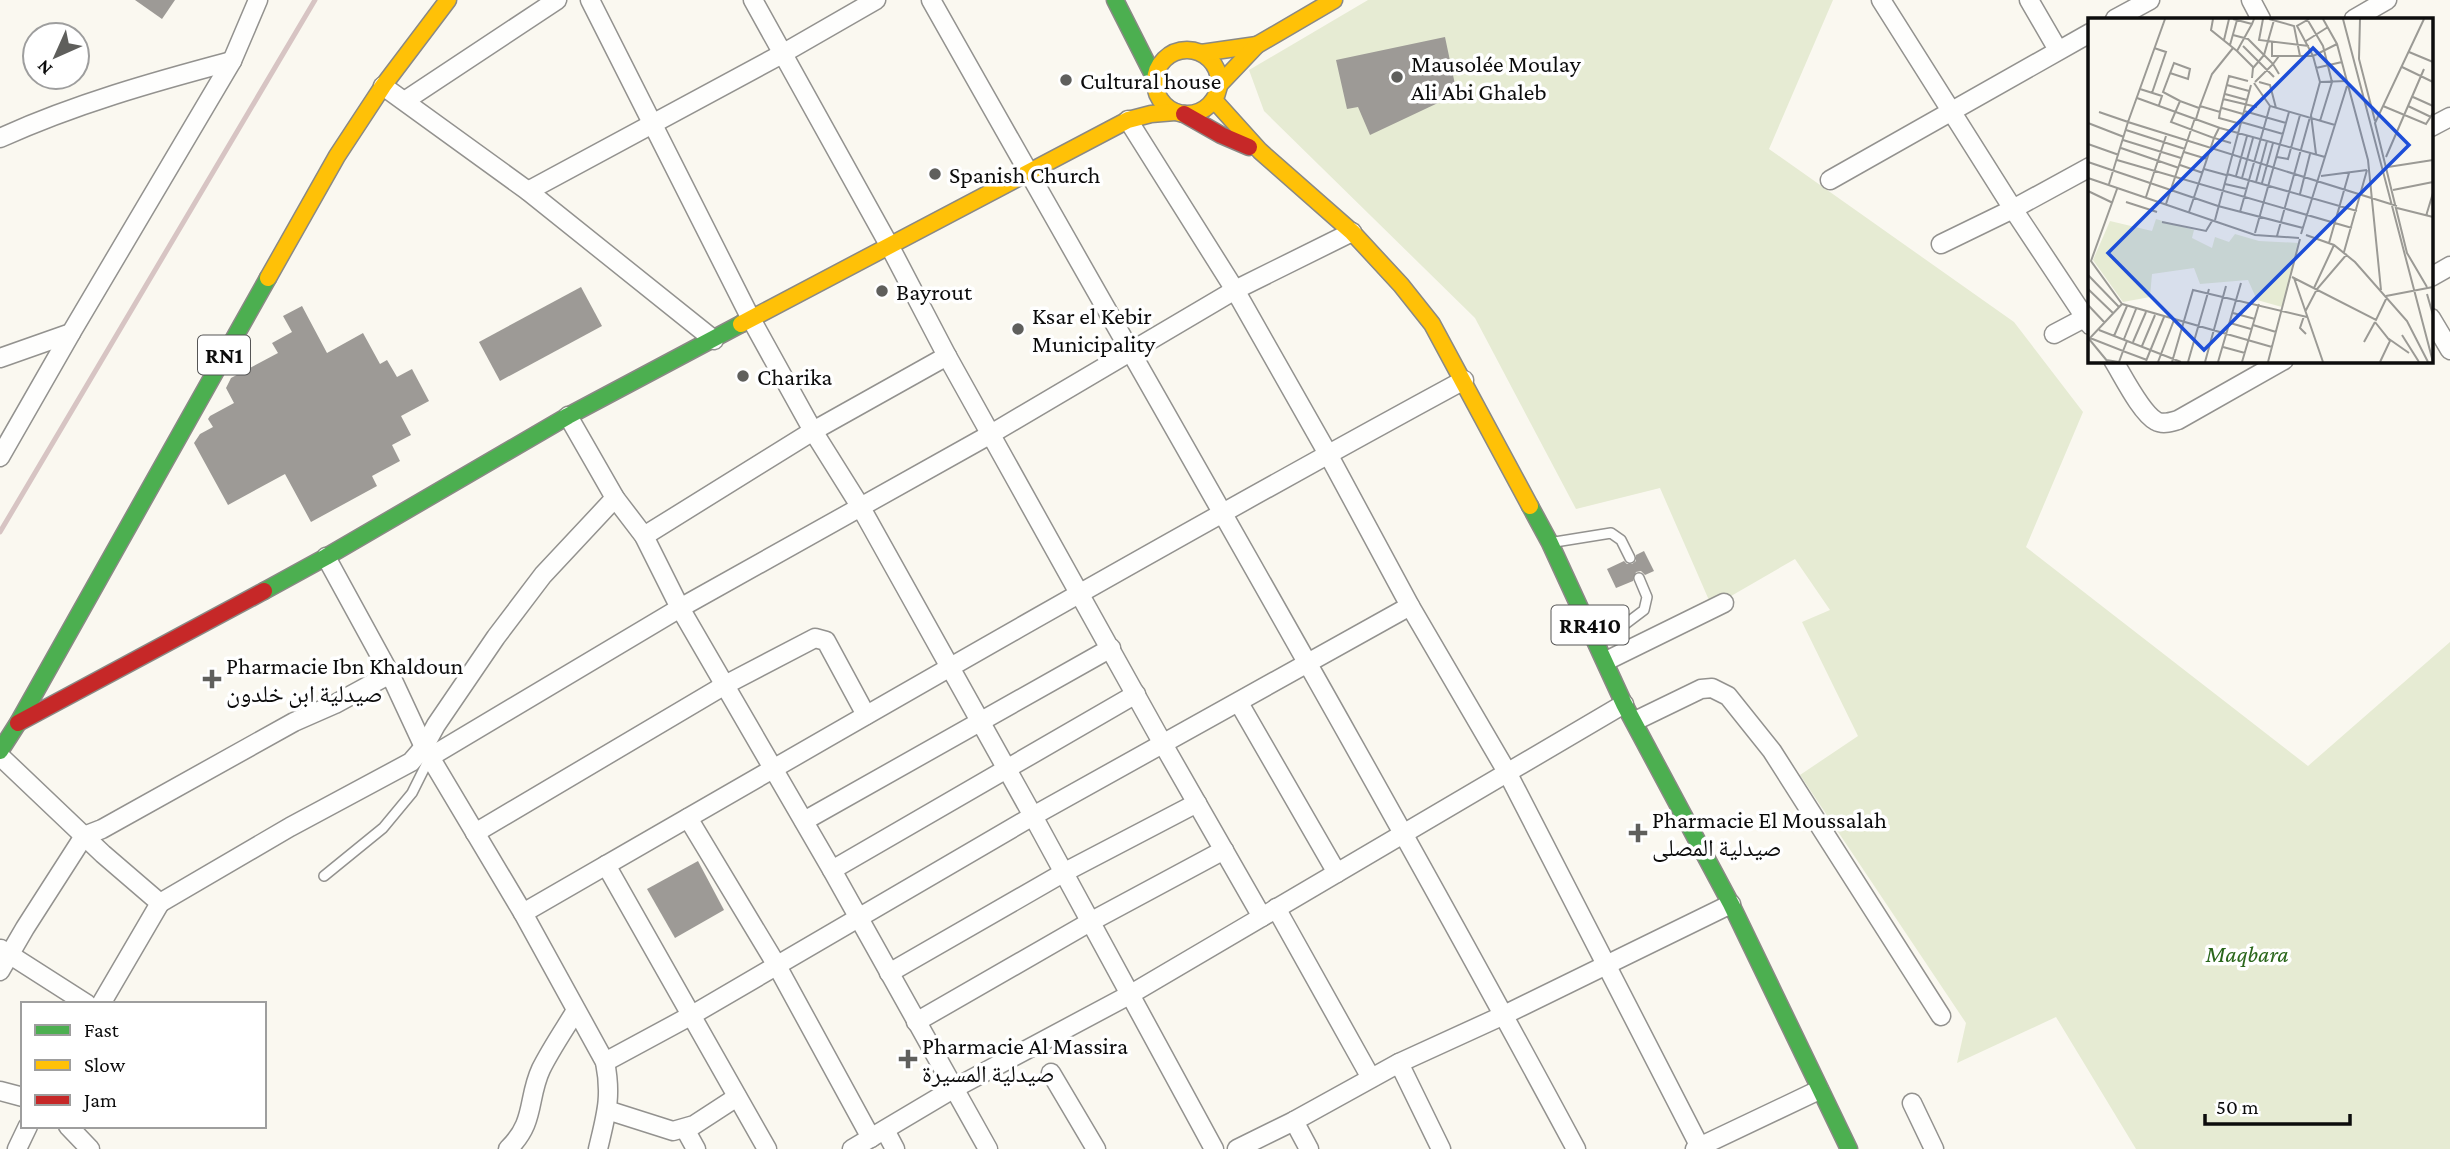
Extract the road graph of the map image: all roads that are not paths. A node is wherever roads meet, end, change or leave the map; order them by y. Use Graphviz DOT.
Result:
graph roads {
  1 [pos="258,0"];
  2 [pos="448,0"];
  3 [pos="557,0"];
  4 [pos="590,0"];
  5 [pos="753,0"];
  6 [pos="876,0"];
  7 [pos="931,0"];
  8 [pos="1115,0"];
  9 [pos="1334,0"];
  10 [pos="1881,0"];
  11 [pos="2029,0"];
  12 [pos="2251,0"];
  13 [pos="2387,0"];
  14 [pos="2141,2"];
  15 [pos="2117,18"];
  16 [pos="2260,18"];
  17 [pos="2356,18"];
  18 [pos="1123,19"];
  19 [pos="2088,34"];
  20 [pos="1257,45"];
  21 [pos="1161,48"];
  22 [pos="2058,50"];
  23 [pos="1201,53"];
  24 [pos="782,54"];
  25 [pos="232,61"];
  26 [pos="1155,84"];
  27 [pos="383,86"];
  28 [pos="1216,93"];
  29 [pos="406,100"];
  30 [pos="1952,111"];
  31 [pos="1180,113"];
  32 [pos="2450,117"];
  33 [pos="1128,120"];
  34 [pos="651,123"];
  35 [pos="2432,126"];
  36 [pos="0,138"];
  37 [pos="1260,151"];
  38 [pos="2088,168"];
  39 [pos="1028,171"];
  40 [pos="1830,180"];
  41 [pos="528,191"];
  42 [pos="2012,209"];
  43 [pos="1352,232"];
  44 [pos="1941,244"];
  45 [pos="889,245"];
  46 [pos="2450,267"];
  47 [pos="2432,276"];
  48 [pos="1235,289"];
  49 [pos="751,319"];
  50 [pos="2088,319"];
  51 [pos="2432,320"];
  52 [pos="71,333"];
  53 [pos="2054,334"];
  54 [pos="714,340"];
  55 [pos="2450,350"];
  56 [pos="1129,352"];
  57 [pos="947,356"];
  58 [pos="0,358"];
  59 [pos="2114,362"];
  60 [pos="2280,362"];
  61 [pos="1464,380"];
  62 [pos="568,416"];
  63 [pos="813,431"];
  64 [pos="991,433"];
  65 [pos="1328,454"];
  66 [pos="0,457"];
  67 [pos="615,498"];
  68 [pos="860,506"];
  69 [pos="1222,513"];
  70 [pos="644,536"];
  71 [pos="1550,543"];
  72 [pos="326,557"];
  73 [pos="1630,558"];
  74 [pos="1639,578"];
  75 [pos="1081,594"];
  76 [pos="1724,603"];
  77 [pos="1410,606"];
  78 [pos="680,608"];
  79 [pos="1599,644"];
  80 [pos="1111,648"];
  81 [pos="1606,661"];
  82 [pos="1307,664"];
  83 [pos="949,668"];
  84 [pos="390,674"];
  85 [pos="726,685"];
  86 [pos="1136,694"];
  87 [pos="1239,703"];
  88 [pos="1624,704"];
  89 [pos="866,715"];
  90 [pos="1635,721"];
  91 [pos="980,722"];
  92 [pos="18,723"];
  93 [pos="1163,744"];
  94 [pos="0,751"];
  95 [pos="427,752"];
  96 [pos="0,756"];
  97 [pos="774,768"];
  98 [pos="1006,768"];
  99 [pos="1507,772"];
  100 [pos="1197,803"];
  101 [pos="1033,816"];
  102 [pos="688,818"];
  103 [pos="804,821"];
  104 [pos="1404,832"];
  105 [pos="475,833"];
  106 [pos="84,836"];
  107 [pos="1224,850"];
  108 [pos="606,865"];
  109 [pos="832,870"];
  110 [pos="1063,873"];
  111 [pos="1336,873"];
  112 [pos="324,876"];
  113 [pos="160,903"];
  114 [pos="1731,904"];
  115 [pos="523,913"];
  116 [pos="1269,913"];
  117 [pos="859,918"];
  118 [pos="1090,922"];
  119 [pos="5,951"];
  120 [pos="776,964"];
  121 [pos="1605,965"];
  122 [pos="0,971"];
  123 [pos="889,973"];
  124 [pos="1130,994"];
  125 [pos="84,1002"];
  126 [pos="102,1002"];
  127 [pos="575,1012"];
  128 [pos="692,1015"];
  129 [pos="1504,1015"];
  130 [pos="1941,1016"];
  131 [pos="916,1022"];
  132 [pos="605,1062"];
  133 [pos="1399,1063"];
  134 [pos="1051,1073"];
  135 [pos="1371,1078"];
  136 [pos="953,1089"];
  137 [pos="1819,1090"];
  138 [pos="0,1091"];
  139 [pos="21,1096"];
  140 [pos="737,1097"];
  141 [pos="1912,1103"];
  142 [pos="607,1110"];
  143 [pos="1294,1121"];
  144 [pos="27,1128"];
  145 [pos="70,1128"];
  146 [pos="685,1129"];
  147 [pos="878,1134"];
  148 [pos="1698,1148"];
  149 [pos="18,1149"];
  150 [pos="90,1149"];
  151 [pos="508,1149"];
  152 [pos="598,1149"];
  153 [pos="696,1149"];
  154 [pos="766,1149"];
  155 [pos="852,1149"];
  156 [pos="895,1149"];
  157 [pos="988,1149"];
  158 [pos="1096,1149"];
  159 [pos="1214,1149"];
  160 [pos="1237,1149"];
  161 [pos="1309,1149"];
  162 [pos="1441,1149"];
  163 [pos="1576,1149"];
  164 [pos="1849,1149"];
  165 [pos="1934,1149"];
  1 -- 25 [label="street"];
  2 -- 27 [label="main road, RN1"];
  3 -- 29 [label="street"];
  4 -- 34 [label="street"];
  5 -- 24 [label="street"];
  6 -- 24 [label="street"];
  7 -- 39 [label="street"];
  8 -- 18 [label="main road, RR410"];
  9 -- 20 [label="main road"];
  10 -- 30 [label="street"];
  11 -- 22 [label="street"];
  12 -- 16 [label="street"];
  13 -- 17 [label="street"];
  14 -- 15 [label="street"];
  18 -- 21 [label="main road, RR410"];
  18 -- 26 [label="main road, RR410"];
  19 -- 22 [label="street"];
  20 -- 23 [label="main road"];
  20 -- 28 [label="main road"];
  21 -- 23 [label="main road"];
  21 -- 26 [label="main road"];
  22 -- 30 [label="street"];
  23 -- 28 [label="main road, RR410"];
  24 -- 34 [label="street"];
  24 -- 45 [label="street"];
  25 -- 36 [label="street"];
  25 -- 52 [label="street"];
  26 -- 31 [label="main road, RR410"];
  26 -- 33 [label="main road"];
  27 -- 29 [label="street"];
  27 -- 92 [label="main road, RN1"];
  28 -- 31 [label="main road"];
  28 -- 37 [label="main road, RR410"];
  29 -- 41 [label="street"];
  30 -- 40 [label="street"];
  30 -- 42 [label="street"];
  31 -- 33 [label="main road"];
  31 -- 37 [label="main road, RR410"];
  32 -- 35 [label="street"];
  33 -- 39 [label="main road"];
  33 -- 48 [label="street"];
  34 -- 41 [label="street"];
  34 -- 49 [label="street"];
  37 -- 43 [label="main road, RR410"];
  38 -- 42 [label="street"];
  39 -- 45 [label="main road"];
  39 -- 56 [label="street"];
  41 -- 54 [label="street"];
  42 -- 44 [label="street"];
  42 -- 50 [label="street"];
  43 -- 48 [label="street"];
  43 -- 61 [label="main road, RR410"];
  45 -- 49 [label="main road"];
  45 -- 57 [label="street"];
  46 -- 47 [label="street"];
  48 -- 56 [label="street"];
  48 -- 65 [label="street"];
  49 -- 54 [label="main road"];
  49 -- 63 [label="street"];
  50 -- 53 [label="street"];
  51 -- 55 [label="street"];
  52 -- 58 [label="street"];
  52 -- 66 [label="street"];
  54 -- 62 [label="main road"];
  56 -- 64 [label="street"];
  56 -- 69 [label="street"];
  57 -- 63 [label="street"];
  57 -- 64 [label="street"];
  59 -- 60 [label="street"];
  61 -- 65 [label="street"];
  61 -- 71 [label="main road, RR410"];
  62 -- 67 [label="street"];
  62 -- 72 [label="main road"];
  63 -- 68 [label="street"];
  63 -- 70 [label="street"];
  64 -- 68 [label="street"];
  64 -- 75 [label="street"];
  65 -- 69 [label="street"];
  65 -- 77 [label="street"];
  67 -- 70 [label="street"];
  67 -- 95 [label="street"];
  68 -- 78 [label="street"];
  68 -- 83 [label="street"];
  69 -- 75 [label="street"];
  69 -- 82 [label="street"];
  70 -- 78 [label="street"];
  71 -- 73 [label="lane"];
  71 -- 79 [label="main road, RR410"];
  72 -- 84 [label="street"];
  72 -- 92 [label="main road"];
  74 -- 79 [label="lane"];
  75 -- 80 [label="street"];
  75 -- 83 [label="street"];
  76 -- 81 [label="street"];
  77 -- 82 [label="street"];
  77 -- 99 [label="street"];
  78 -- 85 [label="street"];
  78 -- 95 [label="street"];
  79 -- 81 [label="main road, RR410"];
  80 -- 86 [label="street"];
  80 -- 91 [label="street"];
  81 -- 88 [label="main road, RR410"];
  82 -- 87 [label="street"];
  82 -- 104 [label="street"];
  83 -- 89 [label="street"];
  83 -- 91 [label="street"];
  84 -- 95 [label="street"];
  84 -- 106 [label="street"];
  85 -- 89 [label="street"];
  85 -- 97 [label="street"];
  85 -- 105 [label="street"];
  86 -- 93 [label="street"];
  86 -- 98 [label="street"];
  87 -- 93 [label="street"];
  87 -- 111 [label="street"];
  88 -- 90 [label="main road, RR410"];
  88 -- 99 [label="street"];
  89 -- 97 [label="street"];
  90 -- 114 [label="main road, RR410"];
  90 -- 130 [label="street"];
  91 -- 98 [label="street"];
  91 -- 103 [label="street"];
  92 -- 94 [label="main road, RN1"];
  93 -- 100 [label="street"];
  93 -- 101 [label="street"];
  95 -- 105 [label="street"];
  95 -- 112 [label="lane"];
  95 -- 113 [label="street"];
  96 -- 106 [label="street"];
  97 -- 102 [label="street"];
  97 -- 103 [label="street"];
  98 -- 101 [label="street"];
  98 -- 109 [label="street"];
  99 -- 104 [label="street"];
  99 -- 121 [label="street"];
  100 -- 107 [label="street"];
  100 -- 110 [label="street"];
  101 -- 110 [label="street"];
  101 -- 117 [label="street"];
  102 -- 108 [label="street"];
  102 -- 120 [label="street"];
  103 -- 109 [label="street"];
  104 -- 111 [label="street"];
  104 -- 129 [label="street"];
  105 -- 115 [label="street"];
  106 -- 113 [label="street"];
  106 -- 119 [label="street"];
  107 -- 116 [label="street"];
  107 -- 118 [label="street"];
  108 -- 115 [label="street"];
  108 -- 128 [label="street"];
  109 -- 117 [label="street"];
  110 -- 118 [label="street"];
  110 -- 123 [label="street"];
  111 -- 116 [label="street"];
  113 -- 126 [label="street"];
  114 -- 121 [label="street"];
  114 -- 137 [label="main road, RR410"];
  115 -- 127 [label="street"];
  116 -- 124 [label="street"];
  116 -- 135 [label="street"];
  117 -- 120 [label="street"];
  117 -- 123 [label="street"];
  118 -- 124 [label="street"];
  118 -- 131 [label="street"];
  119 -- 122 [label="street"];
  119 -- 125 [label="street"];
  120 -- 128 [label="street"];
  120 -- 147 [label="street"];
  121 -- 129 [label="street"];
  121 -- 148 [label="street"];
  123 -- 131 [label="street"];
  124 -- 136 [label="street"];
  124 -- 159 [label="street"];
  127 -- 132 [label="street"];
  127 -- 151 [label="street"];
  128 -- 132 [label="street"];
  128 -- 140 [label="street"];
  129 -- 133 [label="street"];
  129 -- 163 [label="street"];
  131 -- 136 [label="street"];
  132 -- 142 [label="street"];
  133 -- 135 [label="street"];
  133 -- 162 [label="street"];
  134 -- 158 [label="street"];
  135 -- 143 [label="street"];
  136 -- 147 [label="street"];
  136 -- 157 [label="street"];
  137 -- 148 [label="street"];
  137 -- 164 [label="main road, RR410"];
  138 -- 139 [label="street"];
  140 -- 146 [label="street"];
  140 -- 154 [label="street"];
  141 -- 165 [label="street"];
  142 -- 146 [label="street"];
  142 -- 152 [label="street"];
  143 -- 160 [label="street"];
  143 -- 161 [label="street"];
  144 -- 149 [label="street"];
  145 -- 150 [label="street"];
  146 -- 153 [label="street"];
  147 -- 155 [label="street"];
  147 -- 156 [label="street"];
}
